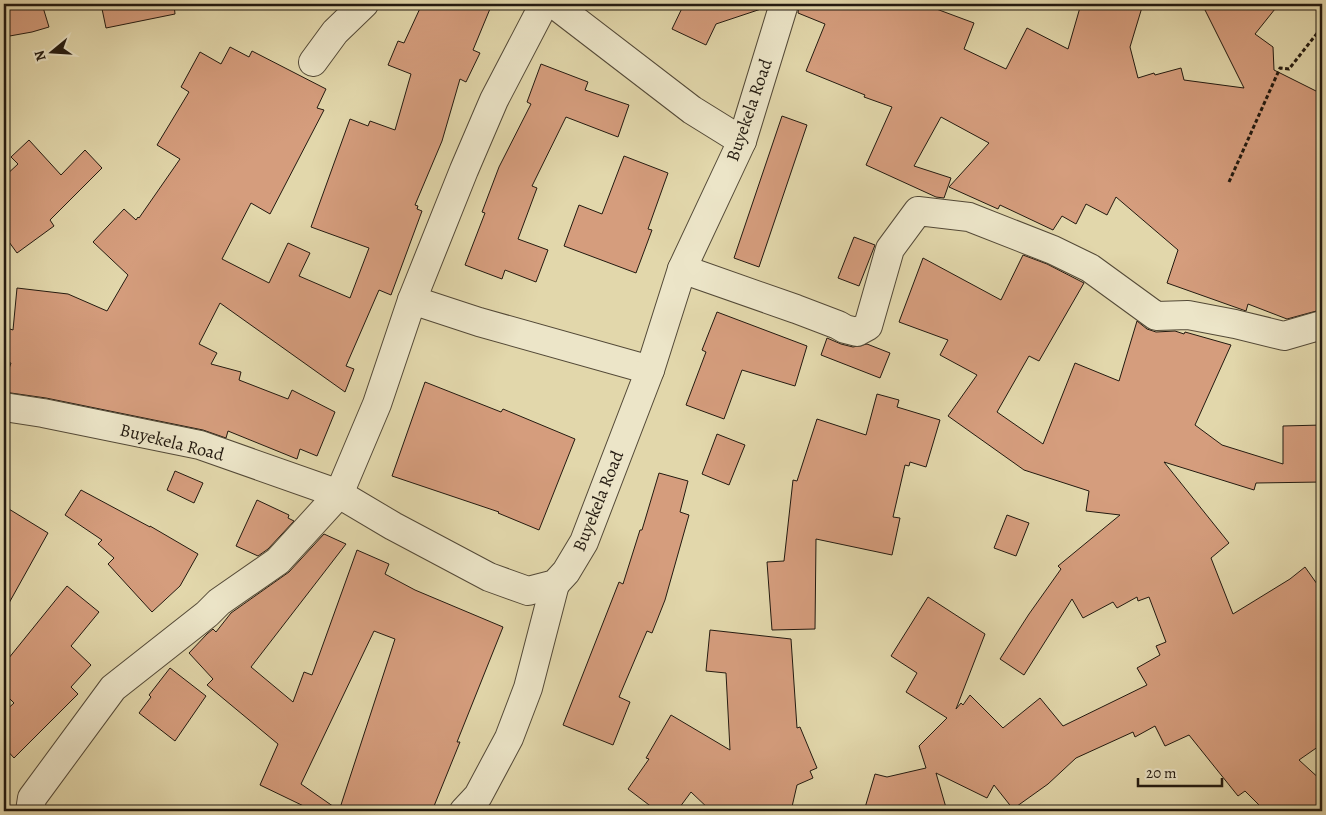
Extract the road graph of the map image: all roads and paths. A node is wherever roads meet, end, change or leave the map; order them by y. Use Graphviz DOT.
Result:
graph roads {
  1 [pos="364,4"];
  2 [pos="544,4"];
  3 [pos="554,4"];
  4 [pos="784,4"];
  5 [pos="1322,27"];
  6 [pos="312,62"];
  7 [pos="742,141"];
  8 [pos="1230,182"];
  9 [pos="682,270"];
  10 [pos="412,300"];
  11 [pos="1322,326"];
  12 [pos="650,370"];
  13 [pos="4,407"];
  14 [pos="339,494"];
  15 [pos="555,584"];
  16 [pos="30,811"];
  17 [pos="464,811"];
  1 -- 6 [label="street"];
  2 -- 10 [label="street"];
  3 -- 7 [label="street"];
  4 -- 7 [label="street, Buyekela Road"];
  5 -- 8 [label="path"];
  7 -- 9 [label="street, Buyekela Road"];
  9 -- 11 [label="street"];
  9 -- 12 [label="street, Buyekela Road"];
  10 -- 12 [label="street"];
  10 -- 14 [label="street"];
  12 -- 15 [label="street, Buyekela Road"];
  13 -- 14 [label="street, Buyekela Road"];
  14 -- 15 [label="street, Buyekela Road"];
  14 -- 16 [label="street"];
  15 -- 17 [label="street"];
}
